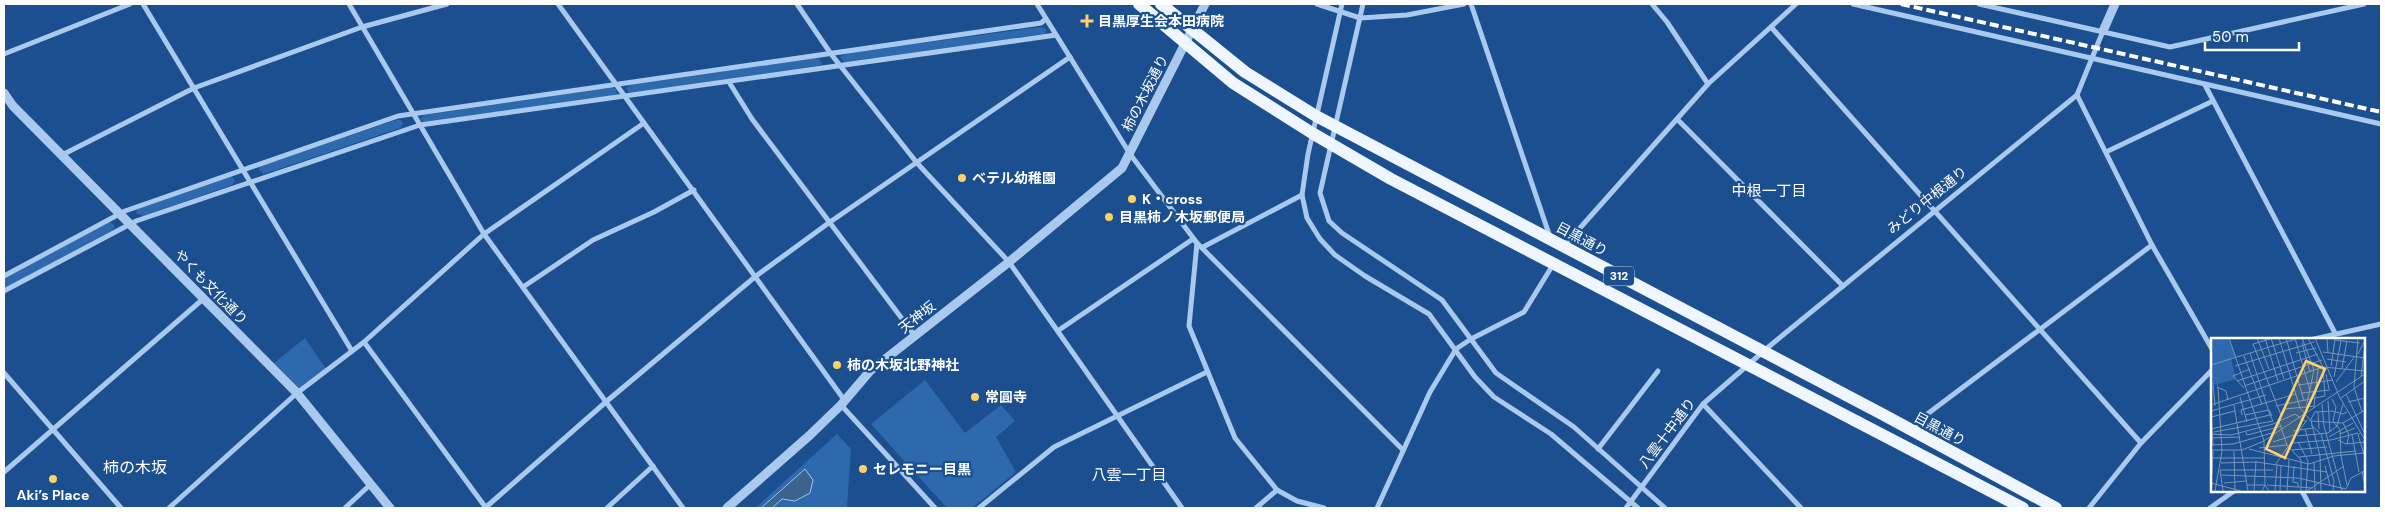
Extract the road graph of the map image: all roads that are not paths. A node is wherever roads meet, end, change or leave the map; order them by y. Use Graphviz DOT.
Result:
graph roads {
  1 [pos="130,4"];
  2 [pos="143,4"];
  3 [pos="349,4"];
  4 [pos="447,4"];
  5 [pos="558,4"];
  6 [pos="797,4"];
  7 [pos="1037,4"];
  8 [pos="1139,4"];
  9 [pos="1161,4"];
  10 [pos="1205,4"];
  11 [pos="1317,4"];
  12 [pos="1342,4"];
  13 [pos="1362,4"];
  14 [pos="1464,4"];
  15 [pos="1471,4"];
  16 [pos="1652,4"];
  17 [pos="1796,4"];
  18 [pos="1853,4"];
  19 [pos="1979,4"];
  20 [pos="2115,4"];
  21 [pos="2364,4"];
  22 [pos="1340,13"];
  23 [pos="1360,18"];
  24 [pos="1046,19"];
  25 [pos="362,26"];
  26 [pos="1771,27"];
  27 [pos="1192,30"];
  28 [pos="2103,31"];
  29 [pos="1056,35"];
  30 [pos="1185,44"];
  31 [pos="4,54"];
  32 [pos="831,54"];
  33 [pos="1070,57"];
  34 [pos="2092,58"];
  35 [pos="841,66"];
  36 [pos="729,82"];
  37 [pos="616,84"];
  38 [pos="1708,84"];
  39 [pos="2205,85"];
  40 [pos="194,88"];
  41 [pos="4,93"];
  42 [pos="2077,95"];
  43 [pos="625,97"];
  44 [pos="2213,101"];
  45 [pos="412,114"];
  46 [pos="1316,116"];
  47 [pos="1678,120"];
  48 [pos="644,123"];
  49 [pos="2381,124"];
  50 [pos="420,125"];
  51 [pos="1334,126"];
  52 [pos="1312,134"];
  53 [pos="1330,144"];
  54 [pos="2106,152"];
  55 [pos="1130,154"];
  56 [pos="62,155"];
  57 [pos="917,163"];
  58 [pos="244,168"];
  59 [pos="250,181"];
  60 [pos="694,190"];
  61 [pos="1302,195"];
  62 [pos="1935,212"];
  63 [pos="119,214"];
  64 [pos="830,222"];
  65 [pos="130,224"];
  66 [pos="484,234"];
  67 [pos="1551,240"];
  68 [pos="1195,241"];
  69 [pos="2152,245"];
  70 [pos="1564,246"];
  71 [pos="1203,247"];
  72 [pos="1010,262"];
  73 [pos="1554,263"];
  74 [pos="4,276"];
  75 [pos="756,276"];
  76 [pos="1843,286"];
  77 [pos="523,287"];
  78 [pos="4,291"];
  79 [pos="203,299"];
  80 [pos="2381,324"];
  81 [pos="2040,329"];
  82 [pos="1059,330"];
  83 [pos="2334,333"];
  84 [pos="914,336"];
  85 [pos="2317,338"];
  86 [pos="1471,339"];
  87 [pos="364,342"];
  88 [pos="2211,348"];
  89 [pos="1456,349"];
  90 [pos="352,351"];
  91 [pos="1755,358"];
  92 [pos="1658,371"];
  93 [pos="2211,371"];
  94 [pos="1207,372"];
  95 [pos="4,373"];
  96 [pos="297,393"];
  97 [pos="606,401"];
  98 [pos="843,403"];
  99 [pos="1703,404"];
  100 [pos="1118,416"];
  101 [pos="53,430"];
  102 [pos="1913,432"];
  103 [pos="2141,443"];
  104 [pos="1598,449"];
  105 [pos="1403,450"];
  106 [pos="653,466"];
  107 [pos="4,472"];
  108 [pos="371,484"];
  109 [pos="1640,487"];
  110 [pos="1277,490"];
  111 [pos="2233,492"];
  112 [pos="2303,492"];
  113 [pos="1630,502"];
  114 [pos="121,508"];
  115 [pos="169,508"];
  116 [pos="346,508"];
  117 [pos="390,508"];
  118 [pos="486,508"];
  119 [pos="607,508"];
  120 [pos="683,508"];
  121 [pos="728,508"];
  122 [pos="935,508"];
  123 [pos="979,508"];
  124 [pos="1182,508"];
  125 [pos="1256,508"];
  126 [pos="1324,508"];
  127 [pos="1377,508"];
  128 [pos="1626,508"];
  129 [pos="1638,508"];
  130 [pos="1665,508"];
  131 [pos="1801,508"];
  132 [pos="2023,508"];
  133 [pos="2056,508"];
  134 [pos="2089,508"];
  135 [pos="2210,508"];
  136 [pos="2311,508"];
  1 -- 31 [label="street"];
  2 -- 40 [label="street"];
  3 -- 25 [label="street"];
  4 -- 25 [label="street"];
  5 -- 37 [label="street"];
  6 -- 32 [label="street"];
  7 -- 24 [label="street"];
  8 -- 30 [label="main road, 目黒通り / 312"];
  9 -- 27 [label="main road, 目黒通り / 312"];
  10 -- 27 [label="street, 柿の木坂通り"];
  11 -- 22 [label="street"];
  12 -- 22 [label="street"];
  13 -- 23 [label="street"];
  14 -- 23 [label="street"];
  15 -- 67 [label="street"];
  16 -- 38 [label="street"];
  17 -- 26 [label="street"];
  18 -- 34 [label="street"];
  19 -- 28 [label="street"];
  20 -- 28 [label="street"];
  21 -- 28 [label="street"];
  22 -- 23 [label="street"];
  22 -- 46 [label="street"];
  23 -- 51 [label="street"];
  24 -- 29 [label="street"];
  24 -- 32 [label="street"];
  25 -- 40 [label="street"];
  25 -- 45 [label="street"];
  26 -- 38 [label="street"];
  26 -- 62 [label="street"];
  27 -- 30 [label="street, 柿の木坂通り"];
  27 -- 46 [label="main road, 目黒通り / 312"];
  28 -- 34 [label="street, みどり中根通り"];
  29 -- 33 [label="street"];
  29 -- 35 [label="street"];
  30 -- 52 [label="main road, 目黒通り / 312"];
  30 -- 55 [label="street, 柿の木坂通り"];
  32 -- 35 [label="street"];
  32 -- 37 [label="street"];
  33 -- 55 [label="street"];
  33 -- 57 [label="street"];
  34 -- 39 [label="street"];
  34 -- 42 [label="street, みどり中根通り"];
  35 -- 36 [label="street"];
  35 -- 57 [label="street"];
  36 -- 43 [label="street"];
  36 -- 64 [label="street"];
  37 -- 43 [label="street"];
  37 -- 45 [label="street"];
  38 -- 47 [label="street"];
  39 -- 44 [label="street"];
  39 -- 49 [label="street"];
  40 -- 56 [label="street"];
  40 -- 58 [label="street"];
  41 -- 56 [label="street, やくも文化通り"];
  42 -- 54 [label="street"];
  42 -- 62 [label="street, みどり中根通り"];
  43 -- 48 [label="street"];
  43 -- 50 [label="street"];
  44 -- 54 [label="street"];
  44 -- 83 [label="street"];
  45 -- 50 [label="street"];
  45 -- 58 [label="street"];
  46 -- 51 [label="main road, 目黒通り / 312"];
  46 -- 52 [label="street"];
  47 -- 70 [label="street"];
  47 -- 76 [label="street"];
  48 -- 60 [label="street"];
  48 -- 66 [label="street"];
  50 -- 59 [label="street"];
  50 -- 66 [label="street"];
  51 -- 53 [label="street"];
  51 -- 67 [label="main road, 目黒通り / 312"];
  52 -- 53 [label="main road, 目黒通り / 312"];
  52 -- 61 [label="street"];
  53 -- 73 [label="main road, 目黒通り / 312"];
  53 -- 86 [label="street"];
  54 -- 69 [label="street"];
  55 -- 68 [label="street"];
  55 -- 72 [label="street, 天神坂"];
  56 -- 63 [label="street, やくも文化通り"];
  57 -- 64 [label="street"];
  57 -- 72 [label="street"];
  58 -- 59 [label="street"];
  58 -- 63 [label="street"];
  59 -- 65 [label="street"];
  59 -- 90 [label="street"];
  60 -- 75 [label="street"];
  60 -- 77 [label="street"];
  61 -- 71 [label="street"];
  61 -- 89 [label="street"];
  62 -- 76 [label="street, みどり中根通り"];
  62 -- 81 [label="street"];
  63 -- 65 [label="street, やくも文化通り"];
  63 -- 74 [label="street"];
  64 -- 75 [label="street"];
  64 -- 84 [label="street"];
  65 -- 78 [label="street"];
  65 -- 79 [label="street, やくも文化通り"];
  66 -- 77 [label="street"];
  66 -- 87 [label="street"];
  67 -- 70 [label="main road, 目黒通り / 312"];
  68 -- 71 [label="street"];
  68 -- 82 [label="street"];
  68 -- 94 [label="street"];
  69 -- 81 [label="street"];
  69 -- 88 [label="street"];
  70 -- 91 [label="main road, 目黒通り / 312"];
  71 -- 105 [label="street"];
  72 -- 82 [label="street"];
  72 -- 84 [label="street, 天神坂"];
  73 -- 86 [label="street"];
  73 -- 91 [label="main road, 目黒通り / 312"];
  75 -- 97 [label="street"];
  75 -- 98 [label="street"];
  76 -- 91 [label="street, みどり中根通り"];
  77 -- 97 [label="street"];
  79 -- 96 [label="street, やくも文化通り"];
  79 -- 101 [label="street"];
  80 -- 83 [label="street"];
  81 -- 102 [label="street"];
  81 -- 103 [label="street"];
  82 -- 100 [label="street"];
  83 -- 85 [label="street"];
  84 -- 98 [label="street, 天神坂"];
  86 -- 89 [label="street"];
  86 -- 104 [label="street"];
  87 -- 90 [label="street"];
  87 -- 118 [label="street"];
  89 -- 105 [label="street"];
  89 -- 113 [label="street"];
  90 -- 96 [label="street"];
  91 -- 99 [label="street, 八雲十中通り"];
  91 -- 102 [label="main road, 目黒通り / 312"];
  91 -- 132 [label="main road, 目黒通り / 312"];
  92 -- 104 [label="street"];
  93 -- 103 [label="street"];
  94 -- 100 [label="street"];
  94 -- 110 [label="street"];
  95 -- 101 [label="street"];
  96 -- 108 [label="street, やくも文化通り"];
  96 -- 115 [label="street"];
  97 -- 106 [label="street"];
  97 -- 118 [label="street"];
  98 -- 121 [label="street, 天神坂"];
  98 -- 122 [label="street"];
  99 -- 109 [label="street, 八雲十中通り"];
  99 -- 131 [label="street"];
  100 -- 123 [label="street"];
  100 -- 124 [label="street"];
  101 -- 107 [label="street"];
  101 -- 114 [label="street"];
  102 -- 133 [label="main road, 目黒通り / 312"];
  103 -- 134 [label="street"];
  104 -- 109 [label="street"];
  105 -- 127 [label="street"];
  106 -- 119 [label="street"];
  106 -- 120 [label="street"];
  108 -- 116 [label="street"];
  108 -- 117 [label="street, やくも文化通り"];
  109 -- 113 [label="street, 八雲十中通り"];
  109 -- 130 [label="street"];
  110 -- 125 [label="street"];
  110 -- 126 [label="street"];
  111 -- 135 [label="street"];
  112 -- 136 [label="street"];
  113 -- 128 [label="street, 八雲十中通り"];
  113 -- 129 [label="street"];
}
